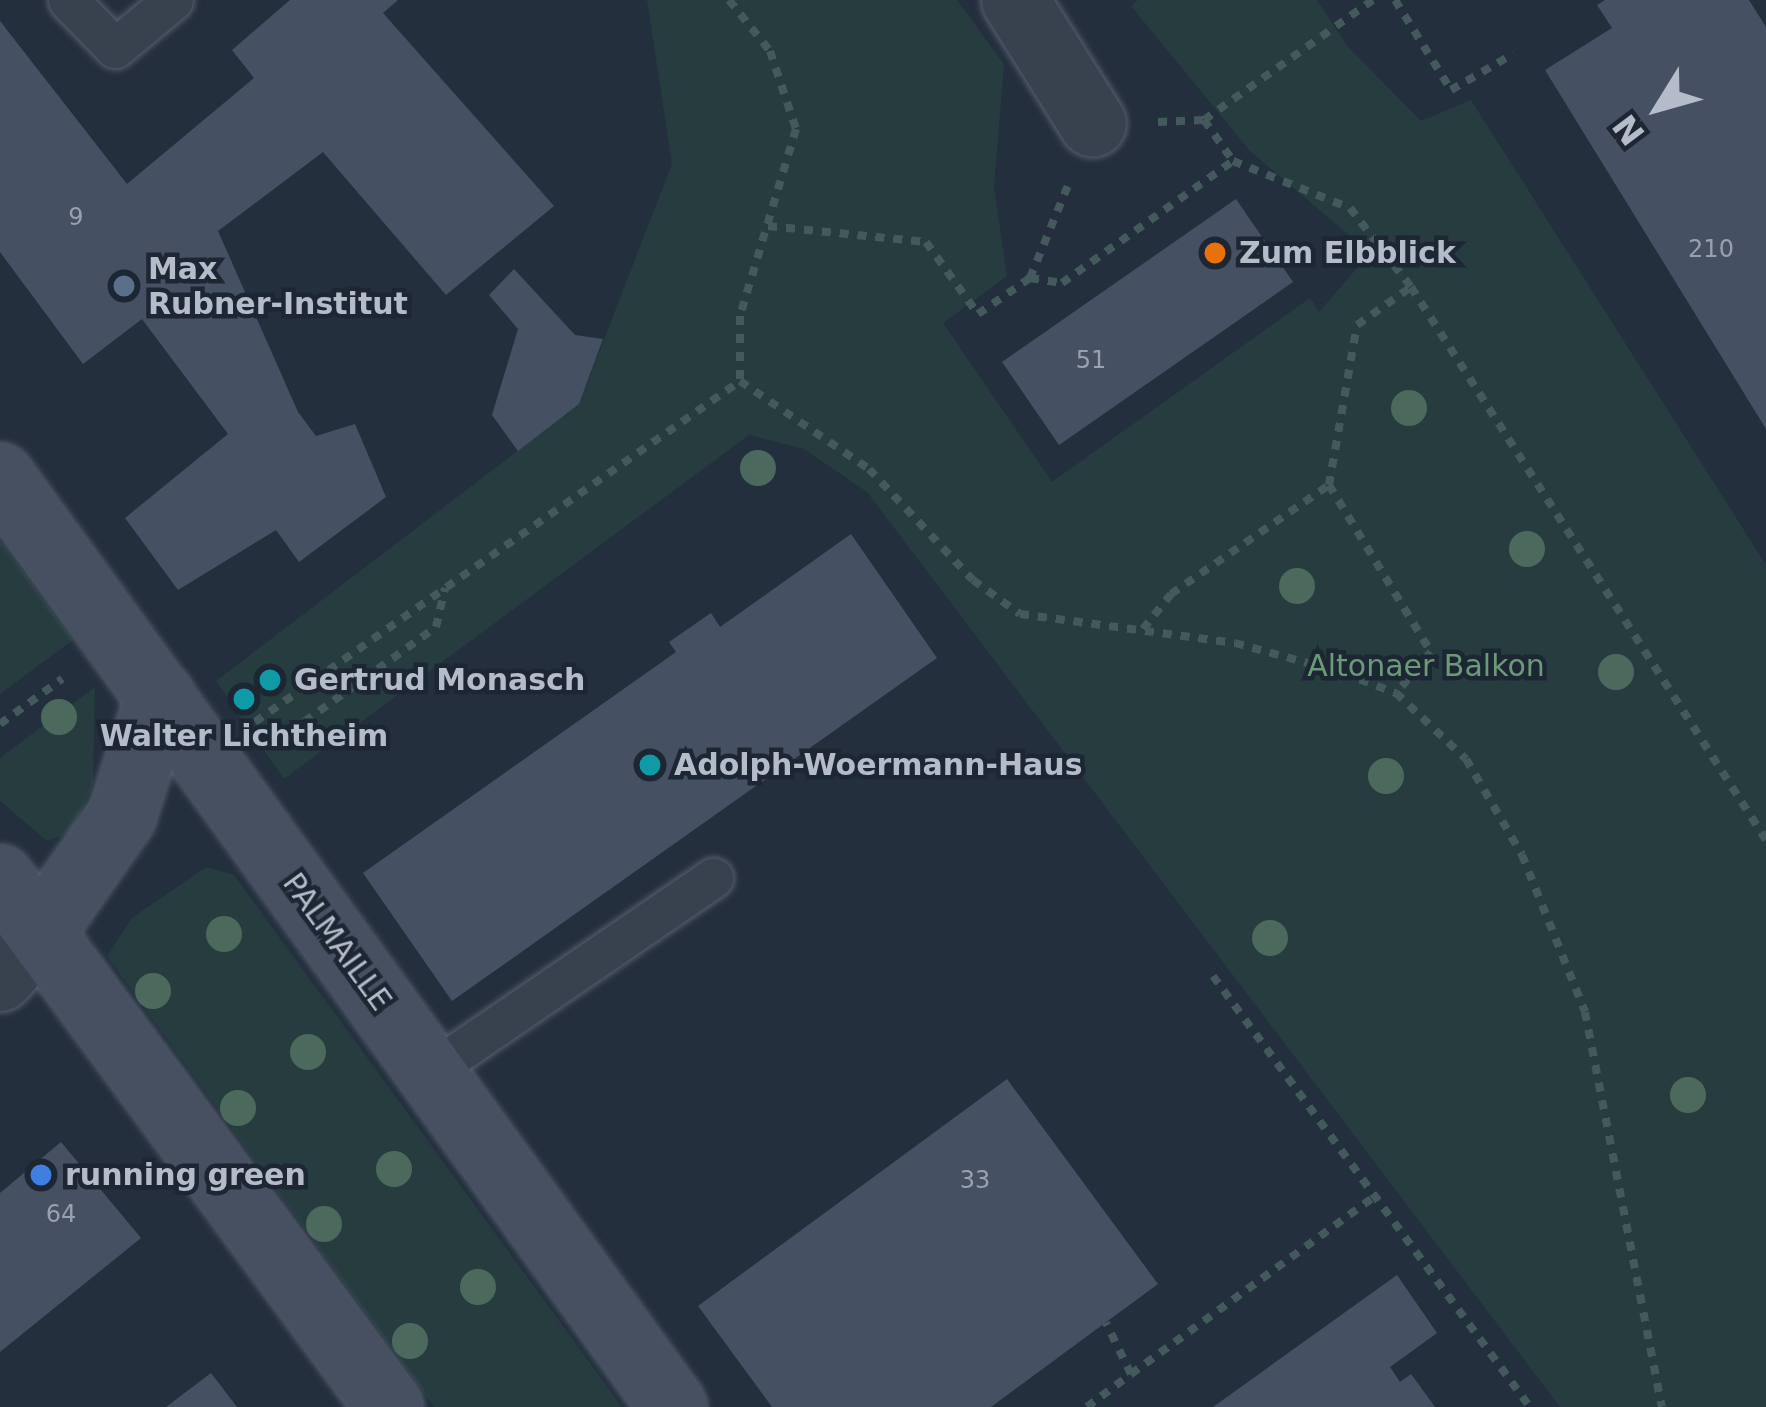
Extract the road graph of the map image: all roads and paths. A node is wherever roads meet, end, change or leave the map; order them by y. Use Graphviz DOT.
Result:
graph roads {
  1 [pos="68,0"];
  2 [pos="172,0"];
  3 [pos="730,0"];
  4 [pos="1015,0"];
  5 [pos="1373,0"];
  6 [pos="1395,0"];
  7 [pos="1513,53"];
  8 [pos="1204,120"];
  9 [pos="1093,124"];
  10 [pos="1234,161"];
  11 [pos="768,226"];
  12 [pos="1030,278"];
  13 [pos="1411,287"];
  14 [pos="740,381"];
  15 [pos="0,477"];
  16 [pos="1329,485"];
  17 [pos="445,586"];
  18 [pos="1143,629"];
  19 [pos="70,672"];
  20 [pos="1396,693"];
  21 [pos="160,696"];
  22 [pos="275,709"];
  23 [pos="0,724"];
  24 [pos="240,732"];
  25 [pos="1766,840"];
  26 [pos="712,878"];
  27 [pos="0,879"];
  28 [pos="20,955"];
  29 [pos="1213,976"];
  30 [pos="431,1071"];
  31 [pos="1372,1198"];
  32 [pos="1106,1323"];
  33 [pos="1131,1374"];
  34 [pos="389,1407"];
  35 [pos="673,1407"];
  36 [pos="1087,1407"];
  37 [pos="1530,1407"];
  38 [pos="1661,1407"];
  1 -- 2 [label="lane"];
  3 -- 11 [label="path"];
  4 -- 9 [label="street"];
  5 -- 8 [label="path"];
  6 -- 7 [label="path"];
  8 -- 9 [label="path"];
  8 -- 10 [label="path"];
  9 -- 12 [label="path"];
  10 -- 12 [label="path"];
  10 -- 13 [label="path"];
  11 -- 12 [label="path"];
  11 -- 14 [label="path"];
  13 -- 16 [label="path"];
  13 -- 25 [label="path"];
  14 -- 17 [label="path"];
  14 -- 18 [label="path"];
  15 -- 21 [label="main road, PALMAILLE"];
  16 -- 18 [label="path"];
  16 -- 20 [label="path"];
  17 -- 22 [label="path"];
  17 -- 24 [label="path"];
  18 -- 20 [label="path"];
  19 -- 23 [label="path"];
  20 -- 38 [label="path"];
  21 -- 28 [label="main road"];
  21 -- 30 [label="main road, PALMAILLE"];
  26 -- 30 [label="lane"];
  27 -- 28 [label="main road"];
  28 -- 34 [label="main road"];
  29 -- 31 [label="path"];
  30 -- 35 [label="main road, PALMAILLE"];
  31 -- 33 [label="path"];
  31 -- 37 [label="path"];
  32 -- 33 [label="path"];
  33 -- 36 [label="path"];
}
